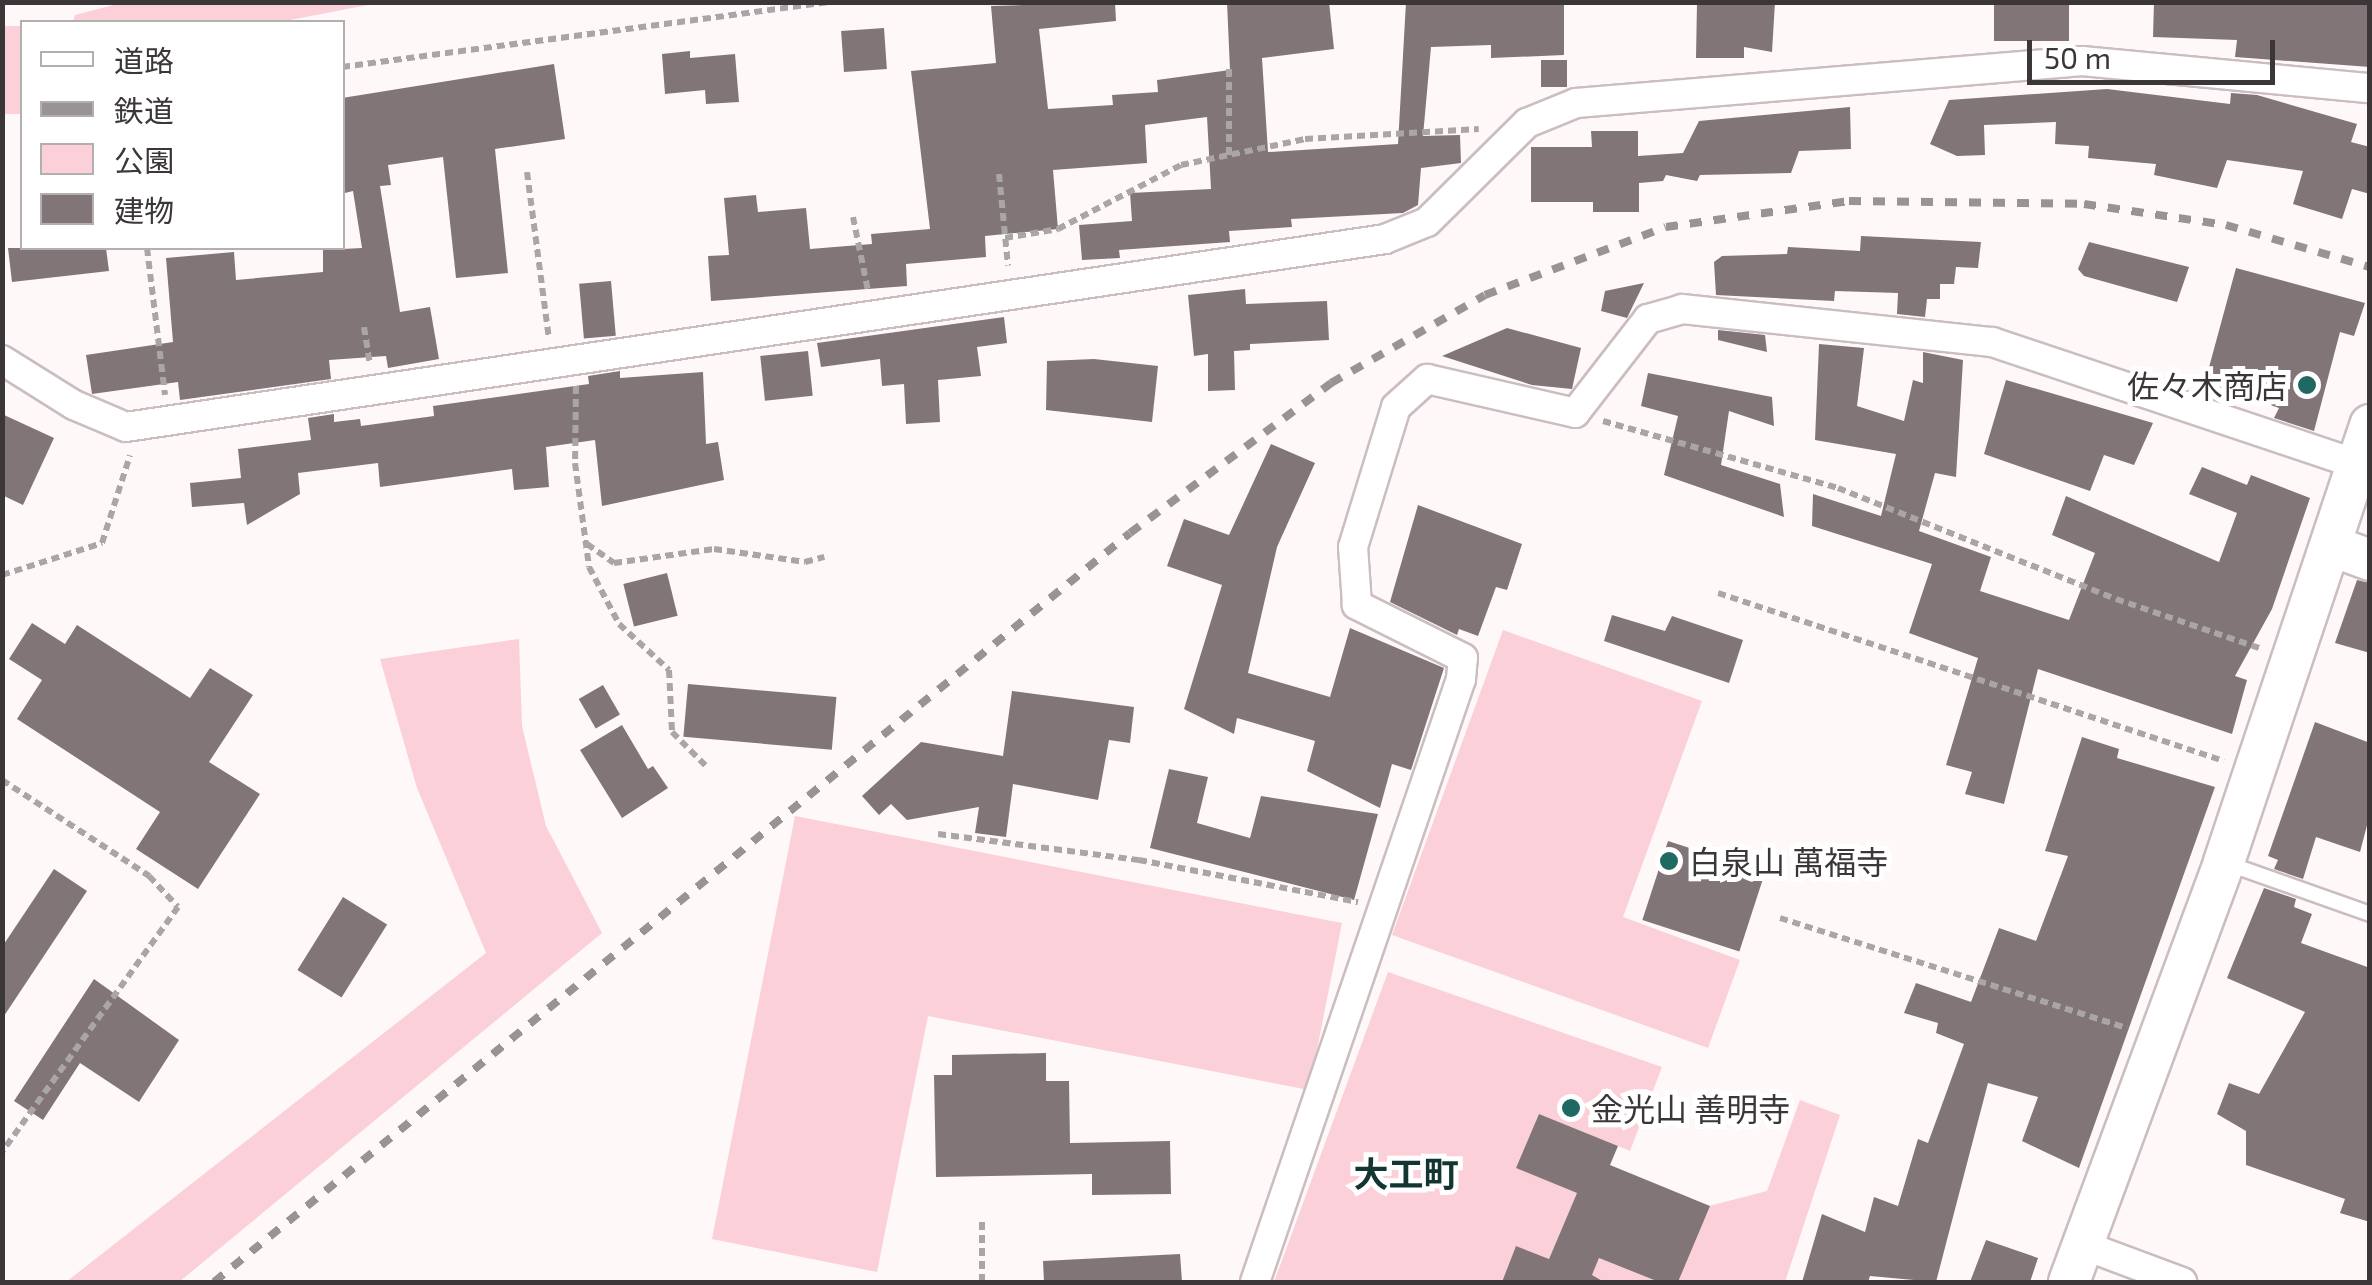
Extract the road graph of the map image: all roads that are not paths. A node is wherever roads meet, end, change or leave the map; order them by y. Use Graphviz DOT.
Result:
graph roads {
  1 [pos="2370,88"];
  2 [pos="2,360"];
  3 [pos="2370,425"];
  4 [pos="2357,464"];
  5 [pos="2332,546"];
  6 [pos="2370,560"];
  7 [pos="2224,862"];
  8 [pos="2370,914"];
  9 [pos="2076,1264"];
  10 [pos="1255,1282"];
  11 [pos="2182,1282"];
  1 -- 2 [label="street"];
  3 -- 4 [label="street"];
  4 -- 5 [label="street"];
  4 -- 10 [label="street"];
  5 -- 6 [label="street"];
  5 -- 7 [label="street"];
  7 -- 8 [label="lane"];
  7 -- 9 [label="street"];
  9 -- 11 [label="street"];
}
